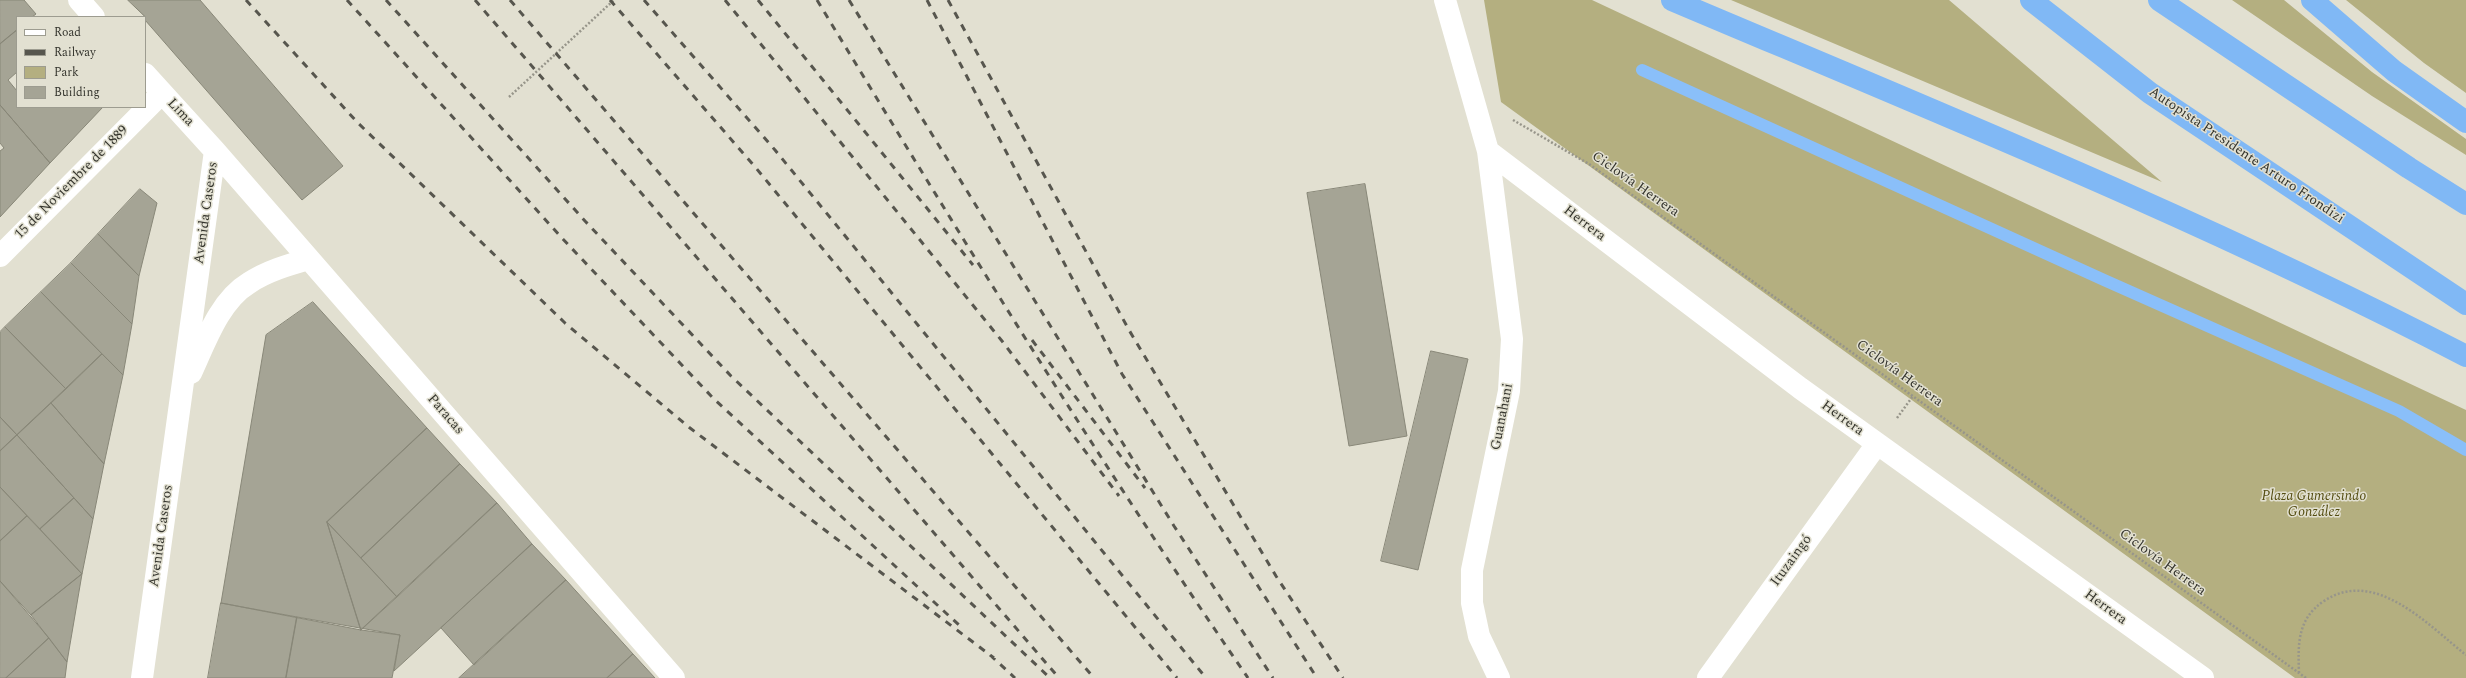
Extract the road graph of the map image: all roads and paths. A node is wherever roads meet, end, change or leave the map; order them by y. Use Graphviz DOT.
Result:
graph roads {
  1 [pos="79,0"];
  2 [pos="614,0"];
  3 [pos="1445,0"];
  4 [pos="1672,0"];
  5 [pos="2031,0"];
  6 [pos="2159,0"];
  7 [pos="2312,0"];
  8 [pos="93,16"];
  9 [pos="146,75"];
  10 [pos="162,94"];
  11 [pos="509,97"];
  12 [pos="1473,97"];
  13 [pos="2466,122"];
  14 [pos="215,151"];
  15 [pos="1488,151"];
  16 [pos="2466,204"];
  17 [pos="0,256"];
  18 [pos="309,259"];
  19 [pos="2466,304"];
  20 [pos="2466,356"];
  21 [pos="182,394"];
  22 [pos="1877,444"];
  23 [pos="2466,655"];
  24 [pos="2299,673"];
  25 [pos="142,678"];
  26 [pos="674,678"];
  27 [pos="1499,678"];
  28 [pos="1708,678"];
  29 [pos="2203,678"];
  30 [pos="2306,678"];
  1 -- 8 [label="street"];
  2 -- 11 [label="path"];
  3 -- 12 [label="street, Guanahani"];
  4 -- 20 [label="highway"];
  5 -- 19 [label="highway, Autopista Presidente Arturo Frondizi"];
  6 -- 16 [label="highway"];
  7 -- 13 [label="highway"];
  9 -- 10 [label="street, Lima"];
  10 -- 14 [label="street, Lima"];
  10 -- 17 [label="street, 15 de Noviembre de 1889"];
  12 -- 15 [label="street, Guanahani"];
  12 -- 24 [label="path, Ciclovía Herrera"];
  14 -- 18 [label="street, Paracas"];
  14 -- 21 [label="street, Avenida Caseros"];
  15 -- 22 [label="street, Herrera"];
  15 -- 27 [label="street, Guanahani"];
  18 -- 21 [label="street, Avenida Caseros"];
  18 -- 26 [label="street, Paracas"];
  21 -- 25 [label="street, Avenida Caseros"];
  22 -- 28 [label="street, Ituzaingó"];
  22 -- 29 [label="street, Herrera"];
  23 -- 24 [label="path"];
  24 -- 30 [label="path, Ciclovía Herrera"];
}
